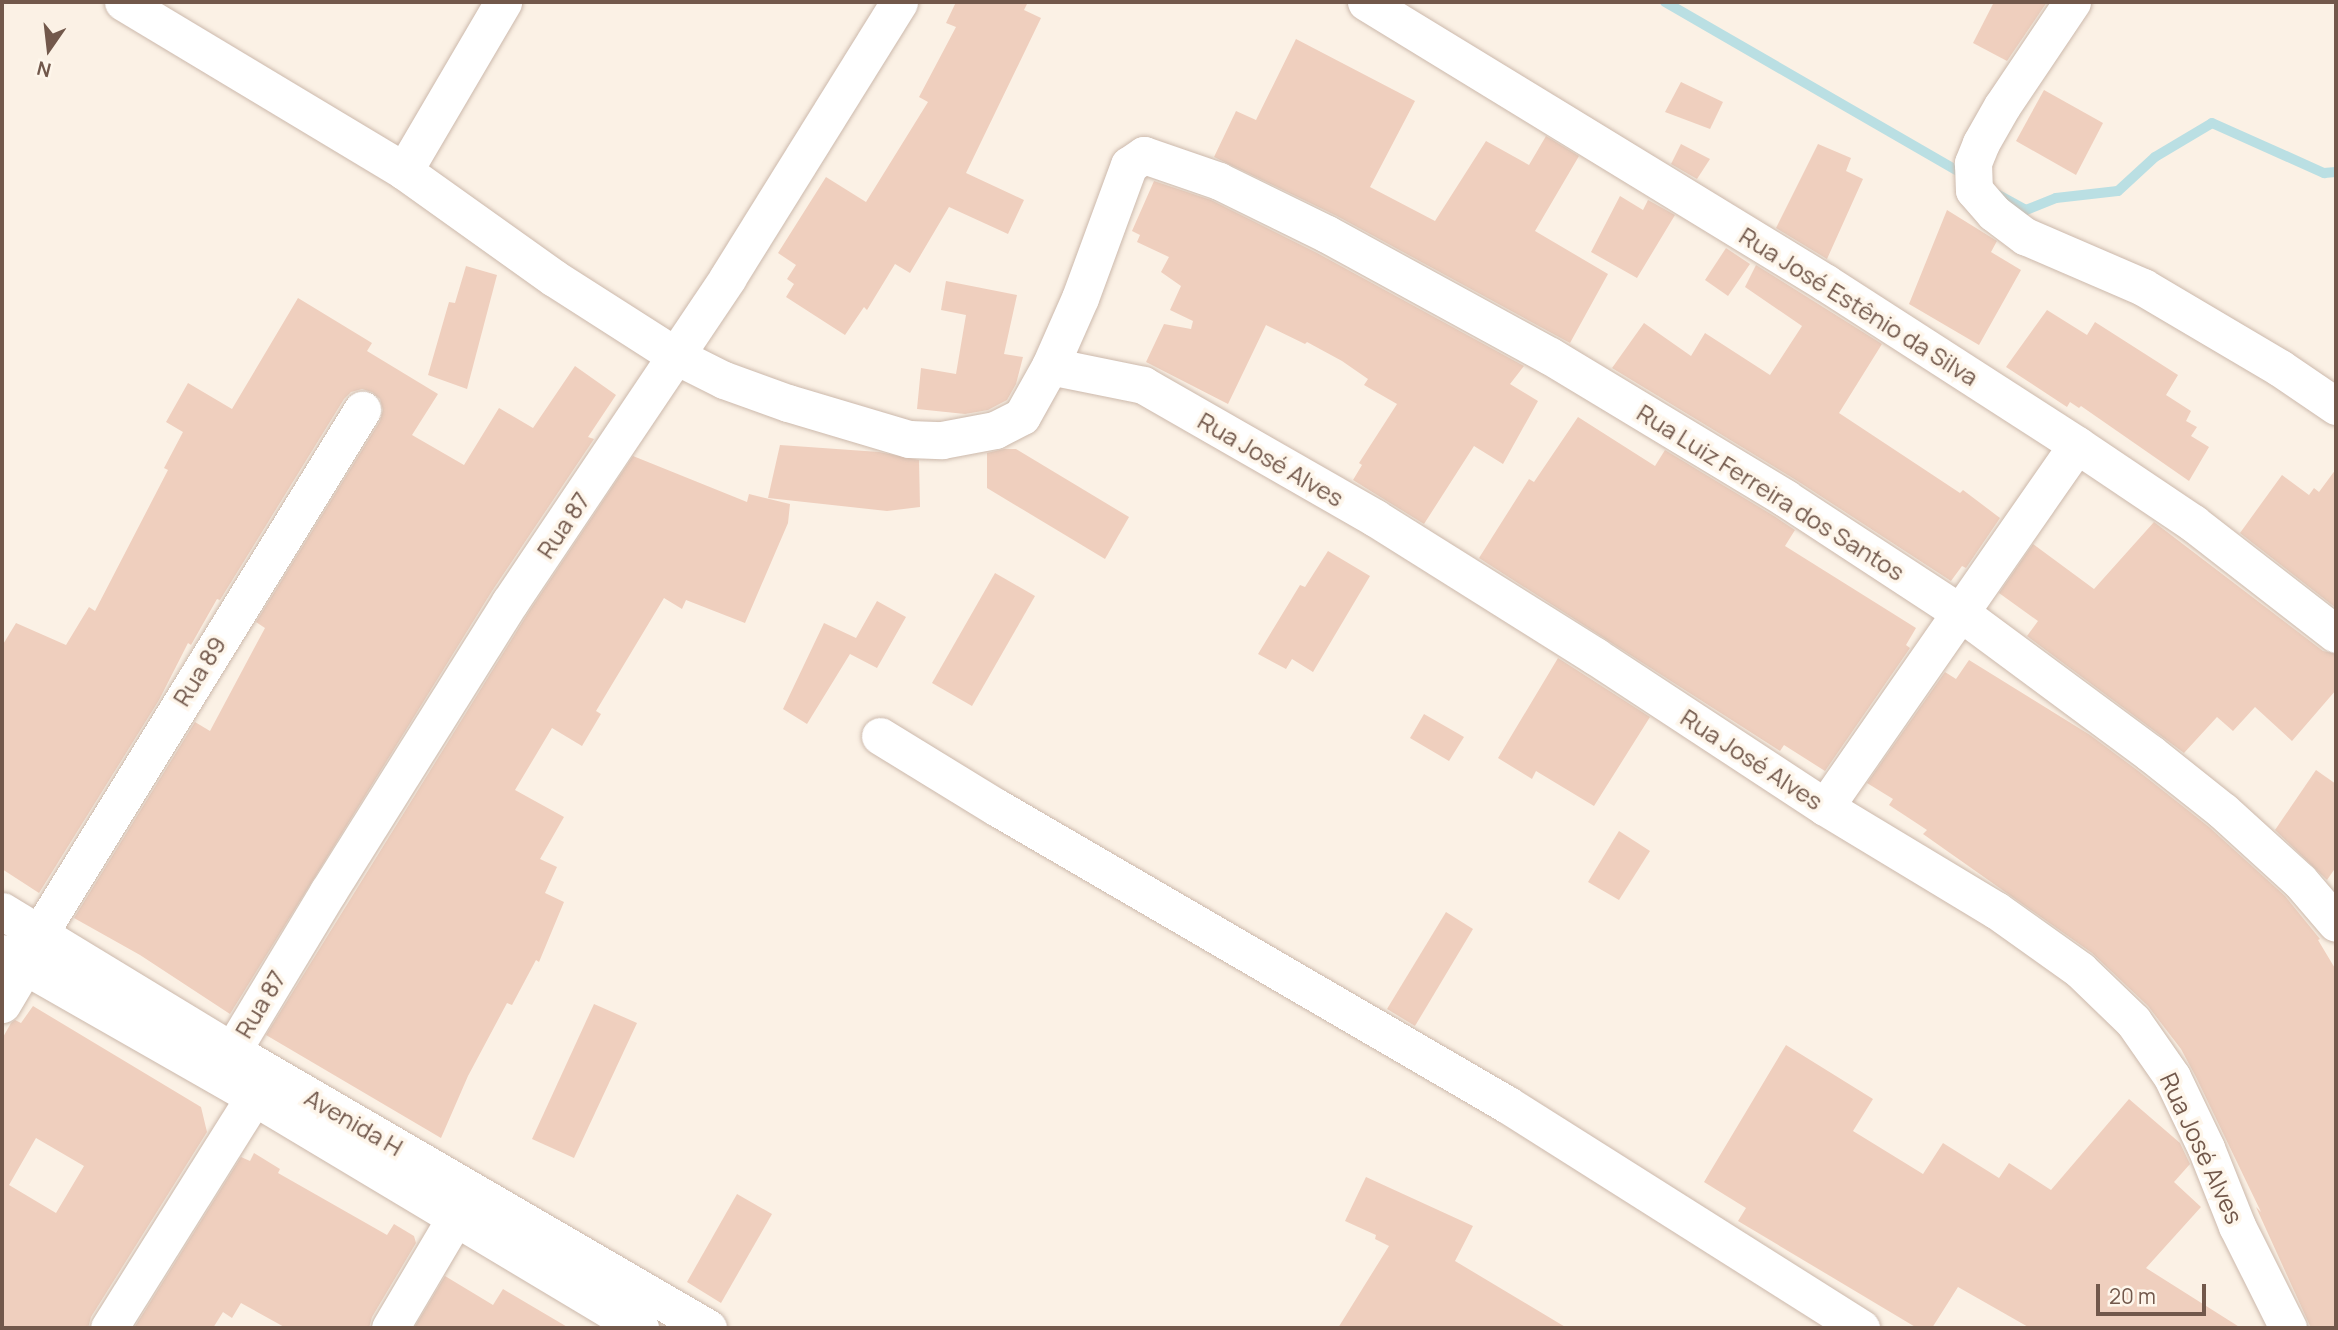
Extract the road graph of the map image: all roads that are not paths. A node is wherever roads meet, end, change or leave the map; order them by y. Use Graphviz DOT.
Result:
graph roads {
  1 [pos="123,2"];
  2 [pos="503,2"];
  3 [pos="899,2"];
  4 [pos="1366,2"];
  5 [pos="2072,2"];
  6 [pos="404,171"];
  7 [pos="676,356"];
  8 [pos="1051,366"];
  9 [pos="2336,405"];
  10 [pos="362,410"];
  11 [pos="2077,445"];
  12 [pos="1958,611"];
  13 [pos="2336,634"];
  14 [pos="880,736"];
  15 [pos="1825,807"];
  16 [pos="2,911"];
  17 [pos="2336,923"];
  18 [pos="39,934"];
  19 [pos="13,960"];
  20 [pos="2,1004"];
  21 [pos="232,1051"];
  22 [pos="254,1097"];
  23 [pos="455,1218"];
  24 [pos="705,1327"];
  25 [pos="109,1328"];
  26 [pos="390,1328"];
  27 [pos="639,1328"];
  28 [pos="1861,1328"];
  29 [pos="2288,1328"];
  1 -- 6 [label="street"];
  2 -- 6 [label="street"];
  3 -- 7 [label="street, Rua 87"];
  4 -- 11 [label="street, Rua José Estênio da Silva"];
  5 -- 9 [label="street"];
  6 -- 7 [label="street"];
  7 -- 8 [label="street"];
  7 -- 21 [label="street, Rua 87"];
  8 -- 12 [label="street, Rua Luiz Ferreira dos Santos"];
  8 -- 15 [label="street, Rua José Alves"];
  10 -- 18 [label="street, Rua 89"];
  11 -- 12 [label="street"];
  11 -- 13 [label="street, Rua José Estênio da Silva"];
  12 -- 15 [label="street"];
  12 -- 17 [label="street, Rua Luiz Ferreira dos Santos"];
  14 -- 28 [label="street"];
  15 -- 29 [label="street, Rua José Alves"];
  16 -- 18 [label="street, Avenida H"];
  18 -- 21 [label="street, Avenida H"];
  19 -- 20 [label="street"];
  19 -- 22 [label="street, Avenida H"];
  21 -- 24 [label="street, Avenida H"];
  22 -- 23 [label="street, Avenida H"];
  22 -- 25 [label="street"];
  23 -- 26 [label="street"];
  23 -- 27 [label="street, Avenida H"];
}
